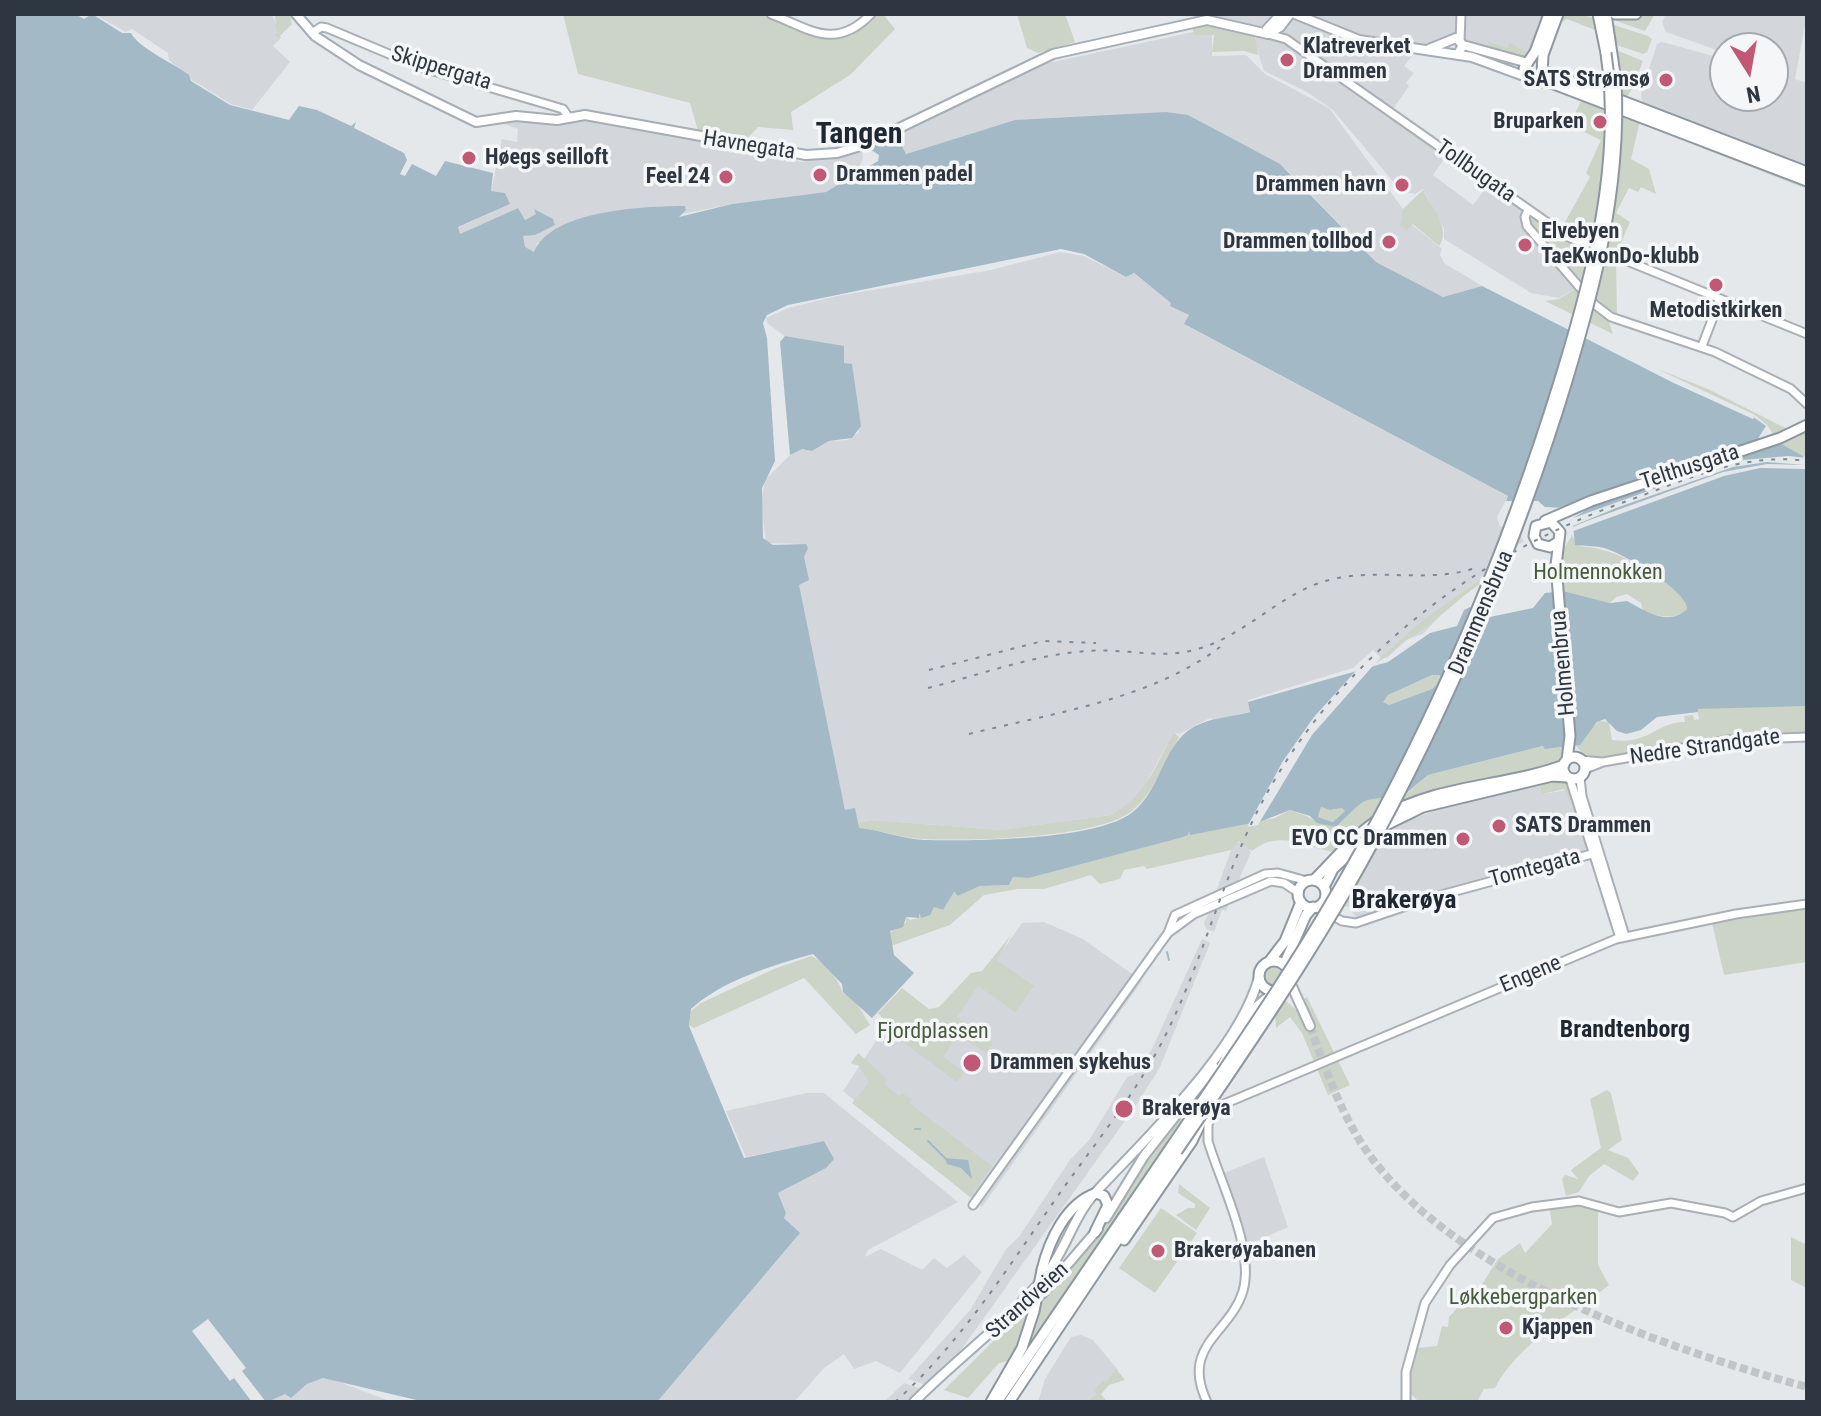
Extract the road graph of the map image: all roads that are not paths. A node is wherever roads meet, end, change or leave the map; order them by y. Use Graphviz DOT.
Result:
graph roads {
  1 [pos="296,14"];
  2 [pos="771,14"];
  3 [pos="871,14"];
  4 [pos="1281,14"];
  5 [pos="1292,14"];
  6 [pos="1304,14"];
  7 [pos="1461,14"];
  8 [pos="1549,14"];
  9 [pos="1558,14"];
  10 [pos="1598,14"];
  11 [pos="1606,14"];
  12 [pos="1615,14"];
  13 [pos="1636,14"];
  14 [pos="1215,18"];
  15 [pos="1458,25"];
  16 [pos="1272,31"];
  17 [pos="312,33"];
  18 [pos="1448,42"];
  19 [pos="1462,43"];
  20 [pos="1455,54"];
  21 [pos="1529,63"];
  22 [pos="1540,72"];
  23 [pos="1524,76"];
  24 [pos="569,118"];
  25 [pos="1807,172"];
  26 [pos="1807,181"];
  27 [pos="1528,210"];
  28 [pos="1720,299"];
  29 [pos="1807,334"];
  30 [pos="1702,346"];
  31 [pos="1807,404"];
  32 [pos="1807,425"];
  33 [pos="1560,522"];
  34 [pos="1558,542"];
  35 [pos="1546,548"];
  36 [pos="1556,565"];
  37 [pos="1807,737"];
  38 [pos="1572,747"];
  39 [pos="1565,762"];
  40 [pos="1577,770"];
  41 [pos="1596,853"];
  42 [pos="1310,881"];
  43 [pos="1324,887"];
  44 [pos="1300,898"];
  45 [pos="1807,904"];
  46 [pos="1318,905"];
  47 [pos="1168,933"];
  48 [pos="1622,937"];
  49 [pos="1269,962"];
  50 [pos="1284,965"];
  51 [pos="1259,977"];
  52 [pos="1289,979"];
  53 [pos="1276,992"];
  54 [pos="1240,1031"];
  55 [pos="1173,1119"];
  56 [pos="1151,1131"];
  57 [pos="1174,1149"];
  58 [pos="1124,1188"];
  59 [pos="1807,1188"];
  60 [pos="1094,1193"];
  61 [pos="973,1205"];
  62 [pos="1095,1232"];
  63 [pos="1095,1274"];
  64 [pos="916,1402"];
  65 [pos="991,1402"];
  66 [pos="997,1402"];
  67 [pos="1009,1402"];
  68 [pos="1207,1402"];
  69 [pos="1406,1402"];
  1 -- 17 [label="main road, Havnegata"];
  2 -- 3 [label="main road"];
  4 -- 16 [label="main road"];
  5 -- 16 [label="main road"];
  5 -- 20 [label="main road"];
  6 -- 18 [label="main road"];
  7 -- 15 [label="main road"];
  8 -- 21 [label="highway"];
  9 -- 22 [label="highway"];
  10 -- 57 [label="highway, Drammensbrua, bridge"];
  11 -- 57 [label="highway, Drammensbrua, bridge"];
  12 -- 13 [label="highway"];
  14 -- 16 [label="main road"];
  14 -- 24 [label="main road, Havnegata"];
  15 -- 18 [label="main road"];
  15 -- 19 [label="main road"];
  16 -- 27 [label="main road, Tollbugata"];
  17 -- 24 [label="main road, Skippergata"];
  17 -- 24 [label="main road, Havnegata"];
  18 -- 19 [label="main road"];
  18 -- 20 [label="main road"];
  19 -- 20 [label="main road"];
  19 -- 21 [label="main road"];
  20 -- 23 [label="main road"];
  21 -- 22 [label="highway"];
  21 -- 23 [label="highway"];
  22 -- 23 [label="highway"];
  22 -- 25 [label="highway"];
  22 -- 26 [label="highway"];
  27 -- 28 [label="main road"];
  27 -- 30 [label="main road, Tollbugata"];
  28 -- 29 [label="main road"];
  28 -- 30 [label="main road"];
  30 -- 31 [label="main road, Tollbugata"];
  32 -- 33 [label="highway, Telthusgata"];
  33 -- 34 [label="highway"];
  33 -- 35 [label="highway"];
  34 -- 35 [label="highway"];
  34 -- 36 [label="highway, Holmenbrua"];
  35 -- 36 [label="highway"];
  36 -- 38 [label="highway, Holmenbrua"];
  37 -- 40 [label="main road, Nedre Strandgate"];
  38 -- 39 [label="highway, Holmenbrua"];
  38 -- 40 [label="highway"];
  39 -- 40 [label="highway"];
  39 -- 40 [label="highway"];
  39 -- 42 [label="highway"];
  40 -- 41 [label="main road"];
  40 -- 43 [label="highway, Nedre Strandgate"];
  41 -- 46 [label="main road, Tomtegata"];
  41 -- 48 [label="main road"];
  42 -- 43 [label="highway"];
  42 -- 44 [label="highway"];
  42 -- 47 [label="main road"];
  43 -- 46 [label="highway"];
  44 -- 46 [label="highway"];
  44 -- 47 [label="main road"];
  44 -- 49 [label="highway"];
  45 -- 48 [label="main road, Engene"];
  46 -- 50 [label="highway"];
  47 -- 61 [label="main road"];
  48 -- 68 [label="main road, Engene"];
  49 -- 50 [label="highway"];
  49 -- 51 [label="highway"];
  50 -- 52 [label="highway"];
  51 -- 53 [label="highway"];
  51 -- 56 [label="main road"];
  52 -- 53 [label="highway"];
  52 -- 53 [label="main road"];
  53 -- 54 [label="main road"];
  54 -- 55 [label="main road"];
  54 -- 63 [label="highway"];
  55 -- 56 [label="main road"];
  55 -- 58 [label="main road"];
  56 -- 58 [label="main road"];
  56 -- 60 [label="main road"];
  57 -- 63 [label="highway"];
  57 -- 66 [label="highway"];
  58 -- 62 [label="main road, Strandveien"];
  59 -- 69 [label="main road"];
  60 -- 62 [label="highway"];
  60 -- 64 [label="main road, Strandveien"];
  60 -- 65 [label="highway, bridge"];
  62 -- 64 [label="main road, Strandveien"];
  63 -- 67 [label="highway"];
}
